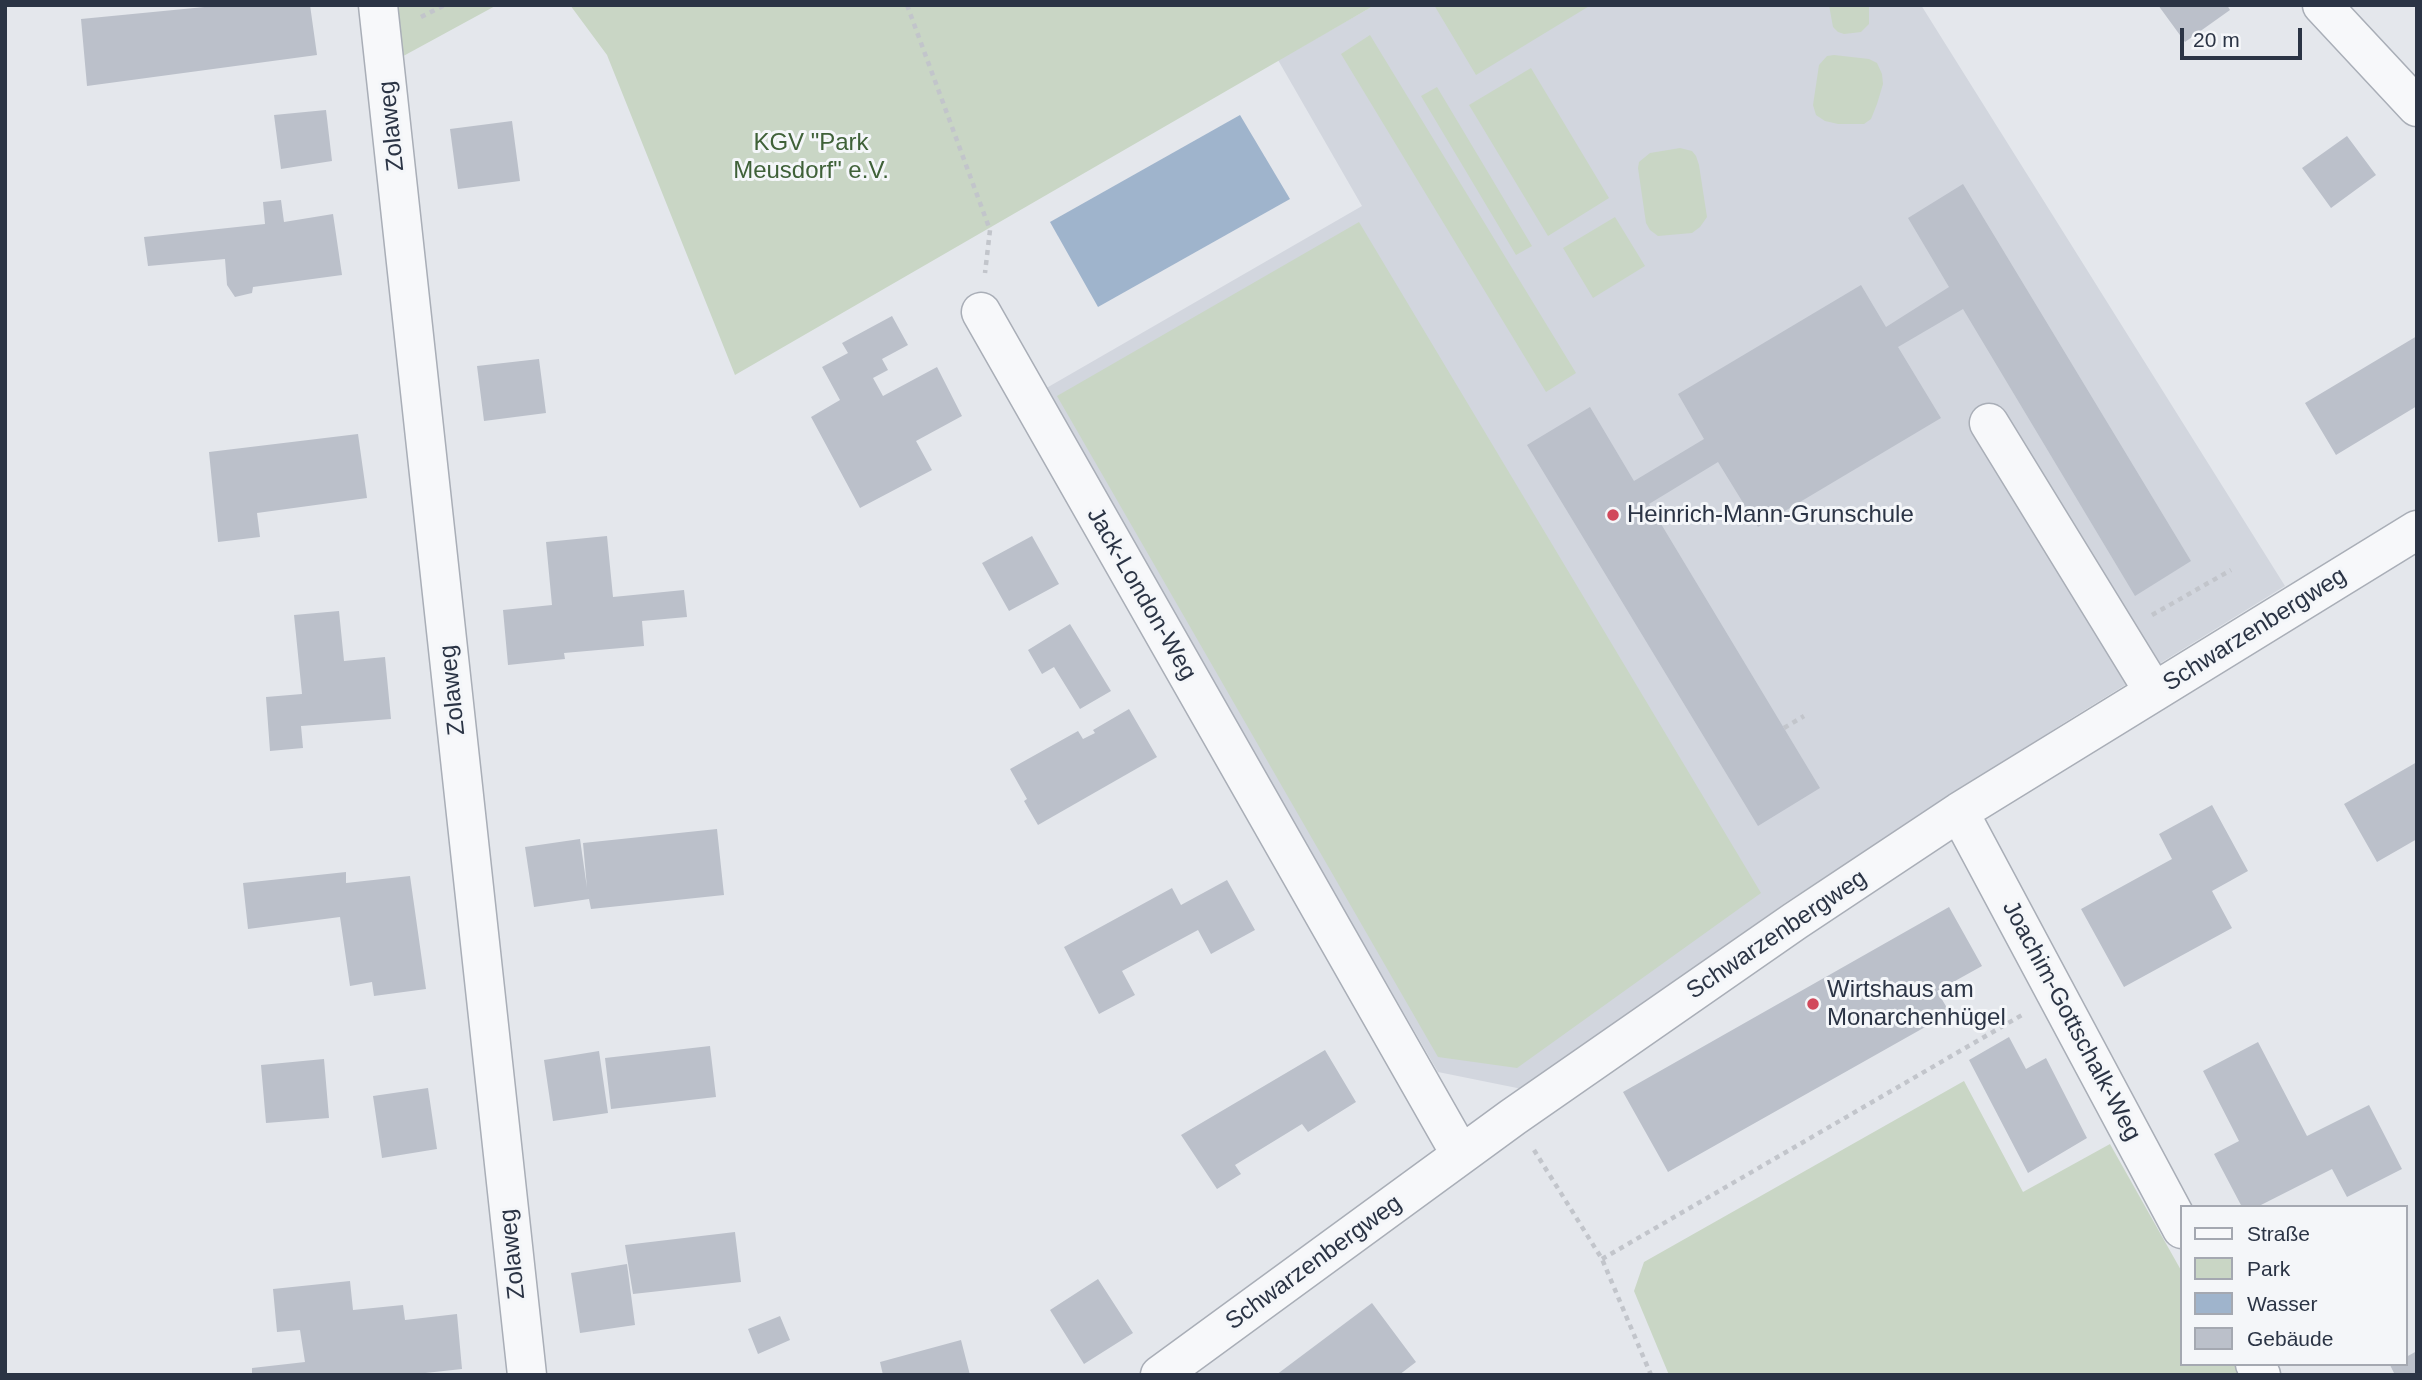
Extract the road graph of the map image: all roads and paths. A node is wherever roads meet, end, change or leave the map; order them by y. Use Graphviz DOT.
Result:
graph roads {
  1 [pos="378,5"];
  2 [pos="907,5"];
  3 [pos="2322,5"];
  4 [pos="2417,107"];
  5 [pos="981,312"];
  6 [pos="1989,423"];
  7 [pos="2417,530"];
  8 [pos="2231,570"];
  9 [pos="2118,635"];
  10 [pos="2154,692"];
  11 [pos="1804,716"];
  12 [pos="1784,728"];
  13 [pos="1959,812"];
  14 [pos="2056,995"];
  15 [pos="1513,1117"];
  16 [pos="1461,1155"];
  17 [pos="2180,1225"];
  18 [pos="1602,1259"];
  19 [pos="527,1375"];
  20 [pos="1160,1375"];
  21 [pos="1651,1375"];
  1 -- 19 [label="street, Zolaweg"];
  2 -- 5 [label="path"];
  3 -- 4 [label="street"];
  5 -- 16 [label="street, Jack-London-Weg"];
  6 -- 9 [label="street"];
  7 -- 10 [label="street, Schwarzenbergweg"];
  8 -- 9 [label="path"];
  9 -- 10 [label="street"];
  10 -- 13 [label="street, Schwarzenbergweg"];
  11 -- 12 [label="path"];
  13 -- 14 [label="street, Joachim-Gottschalk-Weg"];
  13 -- 15 [label="street, Schwarzenbergweg"];
  14 -- 17 [label="street, Joachim-Gottschalk-Weg"];
  14 -- 18 [label="path"];
  15 -- 16 [label="street, Schwarzenbergweg"];
  15 -- 18 [label="path"];
  16 -- 20 [label="street, Schwarzenbergweg"];
  18 -- 21 [label="path"];
}
